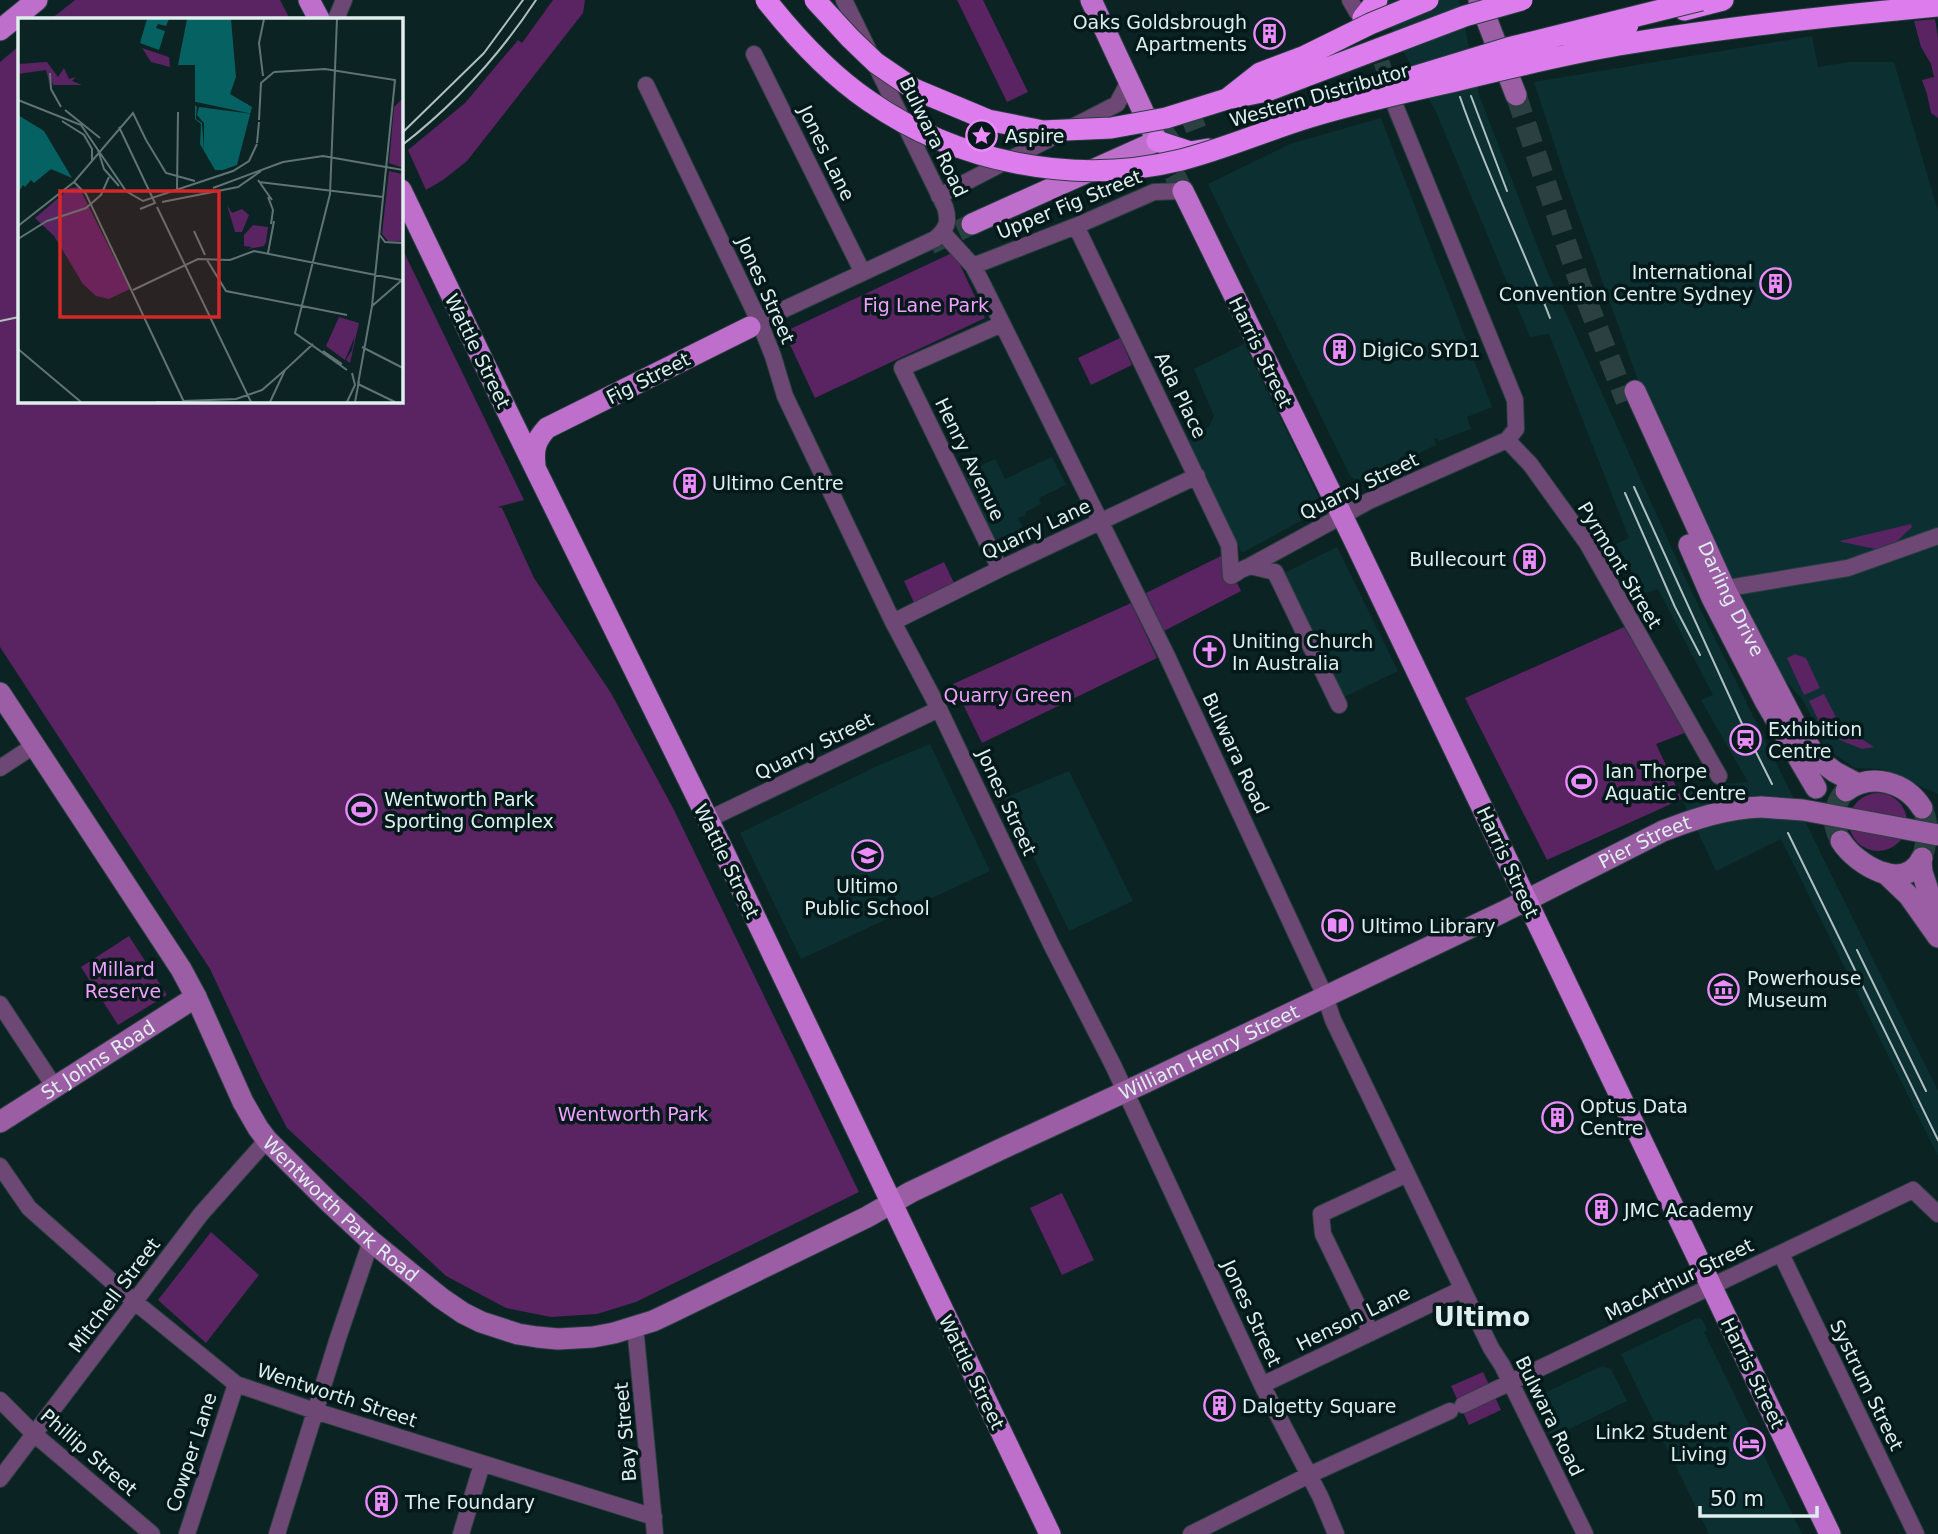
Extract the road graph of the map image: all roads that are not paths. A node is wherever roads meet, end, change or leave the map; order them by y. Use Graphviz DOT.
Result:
graph roads {
  1 [pos="37,0"];
  2 [pos="309,0"];
  3 [pos="344,0"];
  4 [pos="766,0"];
  5 [pos="815,0"];
  6 [pos="844,0"];
  7 [pos="1091,0"];
  8 [pos="1377,0"];
  9 [pos="1428,0"];
  10 [pos="1479,0"];
  11 [pos="1493,0"];
  12 [pos="1522,0"];
  13 [pos="1700,0"];
  14 [pos="1723,0"];
  15 [pos="1938,6"];
  16 [pos="1357,10"];
  17 [pos="318,18"];
  18 [pos="336,18"];
  19 [pos="0,30"];
  20 [pos="754,54"];
  21 [pos="1127,77"];
  22 [pos="646,85"];
  23 [pos="1227,99"];
  24 [pos="1347,106"];
  25 [pos="1396,108"];
  26 [pos="1157,141"];
  27 [pos="1183,191"];
  28 [pos="402,192"];
  29 [pos="939,196"];
  30 [pos="972,224"];
  31 [pos="1076,226"];
  32 [pos="943,233"];
  33 [pos="973,266"];
  34 [pos="862,271"];
  35 [pos="754,324"];
  36 [pos="1002,324"];
  37 [pos="509,415"];
  38 [pos="547,428"];
  39 [pos="1507,440"];
  40 [pos="535,467"];
  41 [pos="1197,477"];
  42 [pos="1342,516"];
  43 [pos="1101,521"];
  44 [pos="1938,536"];
  45 [pos="1000,569"];
  46 [pos="1241,570"];
  47 [pos="1734,587"];
  48 [pos="893,622"];
  49 [pos="0,693"];
  50 [pos="1339,705"];
  51 [pos="939,709"];
  52 [pos="35,745"];
  53 [pos="0,768"];
  54 [pos="1719,776"];
  55 [pos="1816,788"];
  56 [pos="1925,802"];
  57 [pos="707,820"];
  58 [pos="1938,835"];
  59 [pos="1841,841"];
  60 [pos="1891,874"];
  61 [pos="1932,884"];
  62 [pos="1526,900"];
  63 [pos="1938,921"];
  64 [pos="1938,937"];
  65 [pos="1325,996"];
  66 [pos="196,997"];
  67 [pos="0,1004"];
  68 [pos="54,1086"];
  69 [pos="1125,1092"];
  70 [pos="0,1122"];
  71 [pos="267,1140"];
  72 [pos="0,1166"];
  73 [pos="1407,1174"];
  74 [pos="892,1204"];
  75 [pos="1938,1214"];
  76 [pos="371,1241"];
  77 [pos="1780,1254"];
  78 [pos="1711,1287"];
  79 [pos="1462,1289"];
  80 [pos="135,1302"];
  81 [pos="635,1326"];
  82 [pos="1371,1333"];
  83 [pos="1511,1383"];
  84 [pos="236,1384"];
  85 [pos="1262,1385"];
  86 [pos="0,1400"];
  87 [pos="315,1411"];
  88 [pos="34,1434"];
  89 [pos="482,1464"];
  90 [pos="1309,1475"];
  91 [pos="0,1479"];
  92 [pos="654,1517"];
  93 [pos="1223,1527"];
  94 [pos="152,1534"];
  95 [pos="187,1534"];
  96 [pos="277,1534"];
  97 [pos="461,1534"];
  98 [pos="655,1534"];
  99 [pos="1050,1534"];
  100 [pos="1191,1534"];
  101 [pos="1336,1534"];
  102 [pos="1584,1534"];
  103 [pos="1830,1534"];
  104 [pos="1916,1534"];
  1 -- 19 [label="main road"];
  2 -- 17 [label="main road"];
  3 -- 18 [label="street"];
  4 -- 24 [label="highway, Western Distributor, bridge"];
  5 -- 23 [label="highway, Western Distributor, bridge"];
  6 -- 29 [label="street, Bulwara Road"];
  7 -- 21 [label="main road"];
  8 -- 16 [label="highway"];
  9 -- 23 [label="highway, Western Distributor, bridge"];
  10 -- 11 [label="street"];
  12 -- 23 [label="highway, bridge"];
  13 -- 24 [label="highway, bridge"];
  14 -- 26 [label="highway, bridge"];
  15 -- 24 [label="highway, Western Distributor, bridge"];
  20 -- 34 [label="street, Jones Lane"];
  21 -- 26 [label="main road"];
  21 -- 29 [label="street"];
  22 -- 35 [label="street, Jones Street"];
  25 -- 39 [label="street"];
  26 -- 30 [label="main road"];
  27 -- 31 [label="street, Upper Fig Street"];
  27 -- 42 [label="main road, Harris Street"];
  28 -- 37 [label="main road, Wattle Street"];
  29 -- 32 [label="street, Bulwara Road"];
  31 -- 33 [label="street, Upper Fig Street"];
  31 -- 41 [label="street, Ada Place"];
  32 -- 33 [label="street, Bulwara Road"];
  32 -- 34 [label="street"];
  33 -- 36 [label="street, Bulwara Road"];
  34 -- 35 [label="street"];
  35 -- 38 [label="main road, Fig Street"];
  35 -- 48 [label="street, Jones Street"];
  36 -- 43 [label="street, Bulwara Road"];
  36 -- 45 [label="street, Henry Avenue"];
  37 -- 38 [label="main road"];
  37 -- 40 [label="main road, Wattle Street"];
  38 -- 40 [label="main road"];
  39 -- 42 [label="street, Quarry Street"];
  39 -- 54 [label="street, Pyrmont Street"];
  40 -- 57 [label="main road, Wattle Street"];
  41 -- 43 [label="street, Quarry Lane"];
  41 -- 46 [label="street, Ada Place"];
  42 -- 46 [label="street, Quarry Street"];
  42 -- 62 [label="main road, Harris Street"];
  43 -- 45 [label="street, Quarry Lane"];
  43 -- 65 [label="street, Bulwara Road"];
  44 -- 47 [label="street"];
  45 -- 48 [label="street, Quarry Lane"];
  46 -- 50 [label="street"];
  48 -- 51 [label="street, Jones Street"];
  49 -- 52 [label="street, Wentworth Park Road"];
  51 -- 57 [label="street, Quarry Street"];
  51 -- 69 [label="street, Jones Street"];
  52 -- 53 [label="street"];
  52 -- 66 [label="street, Wentworth Park Road"];
  55 -- 56 [label="street, Darling Drive"];
  57 -- 74 [label="main road, Wattle Street"];
  58 -- 62 [label="street, Pier Street, bridge"];
  59 -- 60 [label="street"];
  60 -- 61 [label="street"];
  60 -- 61 [label="street"];
  60 -- 64 [label="street"];
  61 -- 63 [label="street"];
  62 -- 65 [label="street, William Henry Street"];
  62 -- 78 [label="main road, Harris Street"];
  65 -- 69 [label="street, William Henry Street"];
  65 -- 73 [label="street, Bulwara Road"];
  66 -- 68 [label="street, St Johns Road"];
  66 -- 71 [label="street, Wentworth Park Road"];
  67 -- 68 [label="street"];
  68 -- 70 [label="street, St Johns Road"];
  69 -- 74 [label="street, William Henry Street"];
  69 -- 85 [label="street, Jones Street"];
  71 -- 76 [label="street, Wentworth Park Road"];
  71 -- 80 [label="street, Mitchell Street"];
  72 -- 80 [label="street, Wentworth Street"];
  73 -- 79 [label="street, Bulwara Road"];
  73 -- 82 [label="street"];
  74 -- 81 [label="street, Wentworth Park Road"];
  74 -- 99 [label="main road, Wattle Street"];
  75 -- 77 [label="street, MacArthur Street"];
  76 -- 81 [label="street, Wentworth Park Road"];
  76 -- 87 [label="street"];
  77 -- 78 [label="street, MacArthur Street"];
  77 -- 104 [label="street, Systrum Street"];
  78 -- 83 [label="street, MacArthur Street"];
  78 -- 103 [label="main road, Harris Street"];
  79 -- 82 [label="street, Henson Lane"];
  79 -- 83 [label="street, Bulwara Road"];
  80 -- 84 [label="street, Wentworth Street"];
  80 -- 88 [label="street, Mitchell Street"];
  81 -- 92 [label="street, Bay Street"];
  82 -- 85 [label="street, Henson Lane"];
  83 -- 90 [label="street, MacArthur Street"];
  83 -- 102 [label="street, Bulwara Road"];
  84 -- 87 [label="street, Wentworth Street"];
  84 -- 95 [label="street, Cowper Lane"];
  85 -- 90 [label="street, Jones Street"];
  86 -- 88 [label="street, Phillip Street"];
  87 -- 89 [label="street, Wentworth Street"];
  87 -- 96 [label="street"];
  88 -- 91 [label="street, Mitchell Street"];
  88 -- 94 [label="street, Phillip Street"];
  89 -- 92 [label="street, Wentworth Street"];
  89 -- 97 [label="street"];
  90 -- 93 [label="street, MacArthur Street"];
  90 -- 101 [label="street, Jones Street"];
  92 -- 98 [label="street, Bay Street"];
  93 -- 100 [label="street, MacArthur Street"];
}
